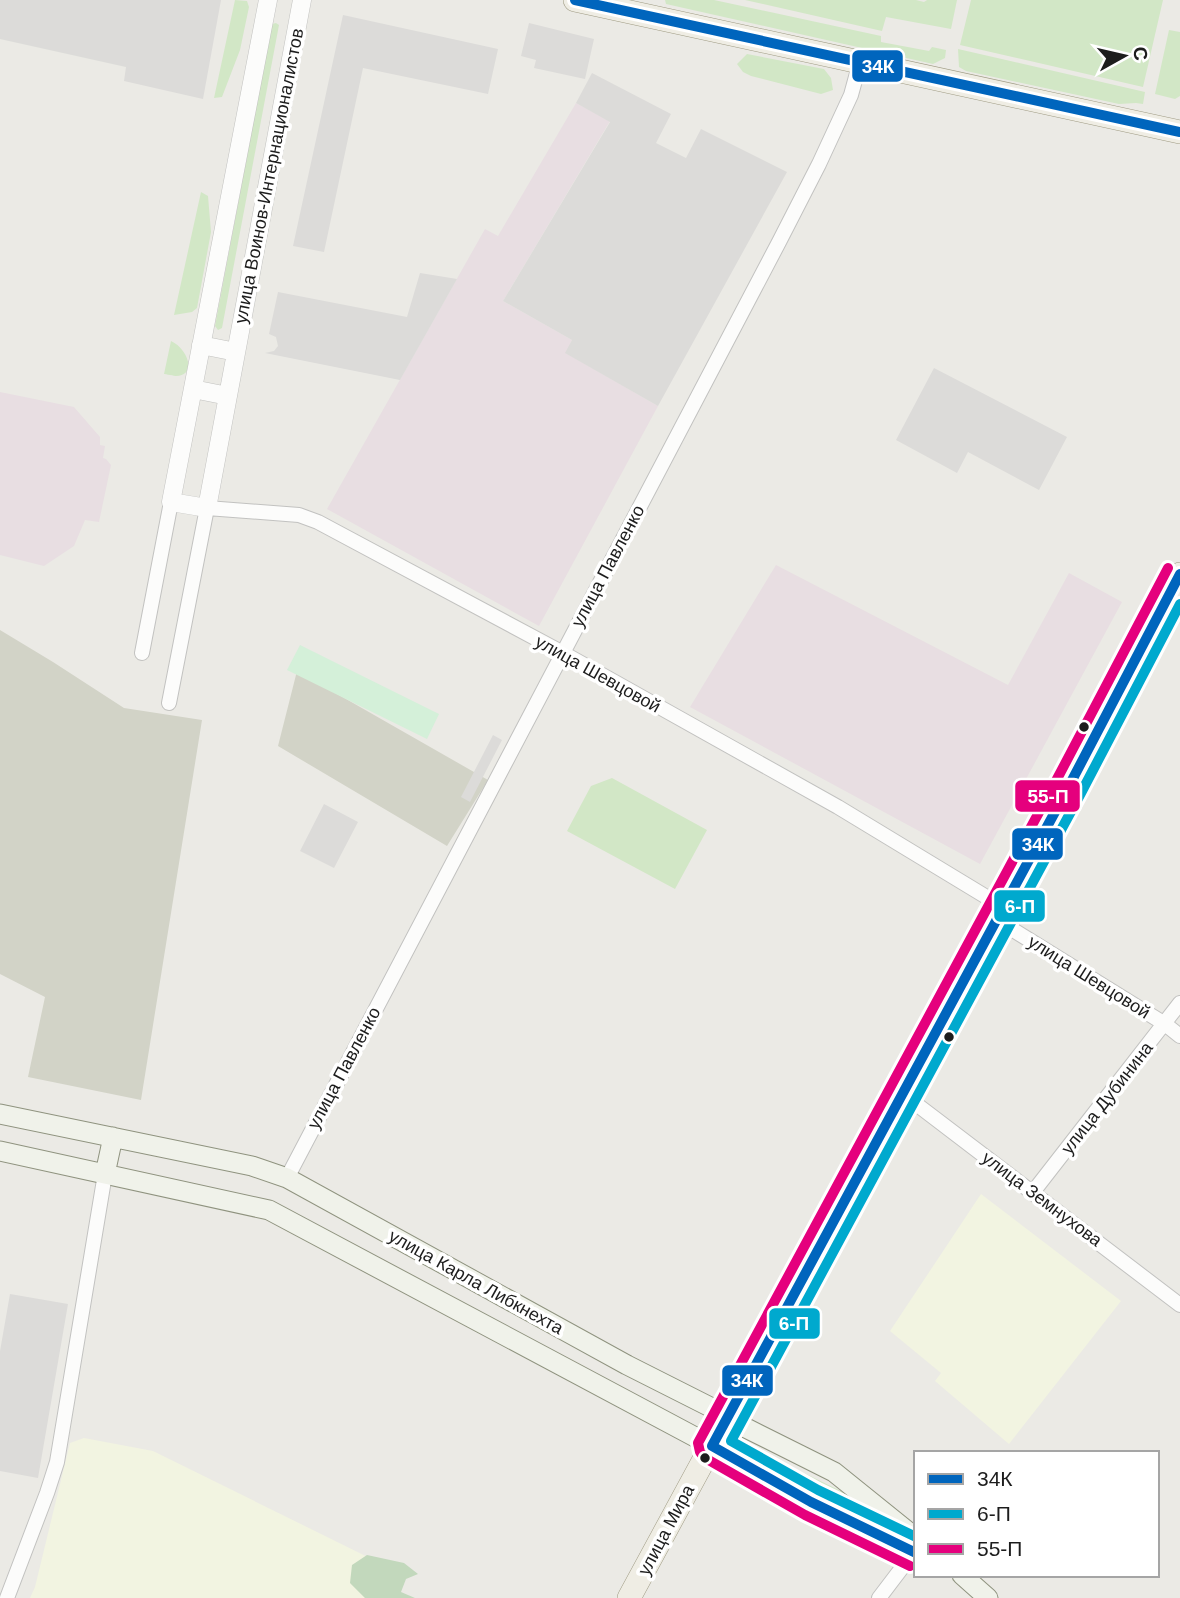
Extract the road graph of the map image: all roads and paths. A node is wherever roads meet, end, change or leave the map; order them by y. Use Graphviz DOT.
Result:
graph roads {
  1 [pos="268,0"];
  2 [pos="302,0"];
  3 [pos="575,0"];
  4 [pos="860,62"];
  5 [pos="1180,132"];
  6 [pos="201,345"];
  7 [pos="236,352"];
  8 [pos="193,389"];
  9 [pos="228,396"];
  10 [pos="171,502"];
  11 [pos="207,508"];
  12 [pos="1180,573"];
  13 [pos="142,653"];
  14 [pos="563,653"];
  15 [pos="169,703"];
  16 [pos="1000,914"];
  17 [pos="1180,1003"];
  18 [pos="1165,1024"];
  19 [pos="1180,1035"];
  20 [pos="903,1094"];
  21 [pos="0,1114"];
  22 [pos="113,1137"];
  23 [pos="0,1151"];
  24 [pos="105,1174"];
  25 [pos="287,1178"];
  26 [pos="1033,1192"];
  27 [pos="1180,1305"];
  28 [pos="728,1416"];
  29 [pos="712,1446"];
  30 [pos="914,1547"];
  31 [pos="914,1548"];
  32 [pos="914,1549"];
  33 [pos="964,1578"];
  34 [pos="6,1598"];
  35 [pos="629,1598"];
  36 [pos="879,1598"];
  37 [pos="988,1598"];
  1 -- 6 [label="street, улица Воинов-Интернационалистов"];
  2 -- 7 [label="street, улица Воинов-Интернационалистов"];
  3 -- 4 [label="main road"];
  4 -- 5 [label="main road"];
  4 -- 14 [label="street, улица Павленко"];
  6 -- 7 [label="street"];
  6 -- 8 [label="street, улица Воинов-Интернационалистов"];
  7 -- 9 [label="street, улица Воинов-Интернационалистов"];
  8 -- 9 [label="street"];
  8 -- 10 [label="street, улица Воинов-Интернационалистов"];
  9 -- 11 [label="street, улица Воинов-Интернационалистов"];
  10 -- 11 [label="street, улица Шевцовой"];
  10 -- 13 [label="street, улица Воинов-Интернационалистов"];
  11 -- 14 [label="street, улица Шевцовой"];
  11 -- 15 [label="street, улица Воинов-Интернационалистов"];
  12 -- 16 [label="main road, улица Мира"];
  14 -- 16 [label="street, улица Шевцовой"];
  14 -- 25 [label="street, улица Павленко"];
  16 -- 18 [label="street, улица Шевцовой"];
  16 -- 20 [label="main road, улица Мира"];
  17 -- 18 [label="street, улица Дубинина"];
  18 -- 19 [label="street, улица Шевцовой"];
  18 -- 26 [label="street, улица Дубинина"];
  20 -- 26 [label="street, улица Земнухова"];
  20 -- 28 [label="main road, улица Мира"];
  21 -- 22 [label="main road, улица Карла Либкнехта"];
  22 -- 24 [label="main road"];
  22 -- 25 [label="main road, улица Карла Либкнехта"];
  23 -- 24 [label="main road, улица Карла Либкнехта"];
  24 -- 29 [label="main road, улица Карла Либкнехта"];
  24 -- 34 [label="street"];
  25 -- 28 [label="main road, улица Карла Либкнехта"];
  26 -- 27 [label="street, улица Земнухова"];
  28 -- 29 [label="main road, улица Мира"];
  28 -- 30 [label="main road, улица Карла Либкнехта"];
  29 -- 31 [label="main road, улица Карла Либкнехта"];
  29 -- 35 [label="main road, улица Мира"];
  32 -- 36 [label="street"];
  33 -- 37 [label="main road"];
}
